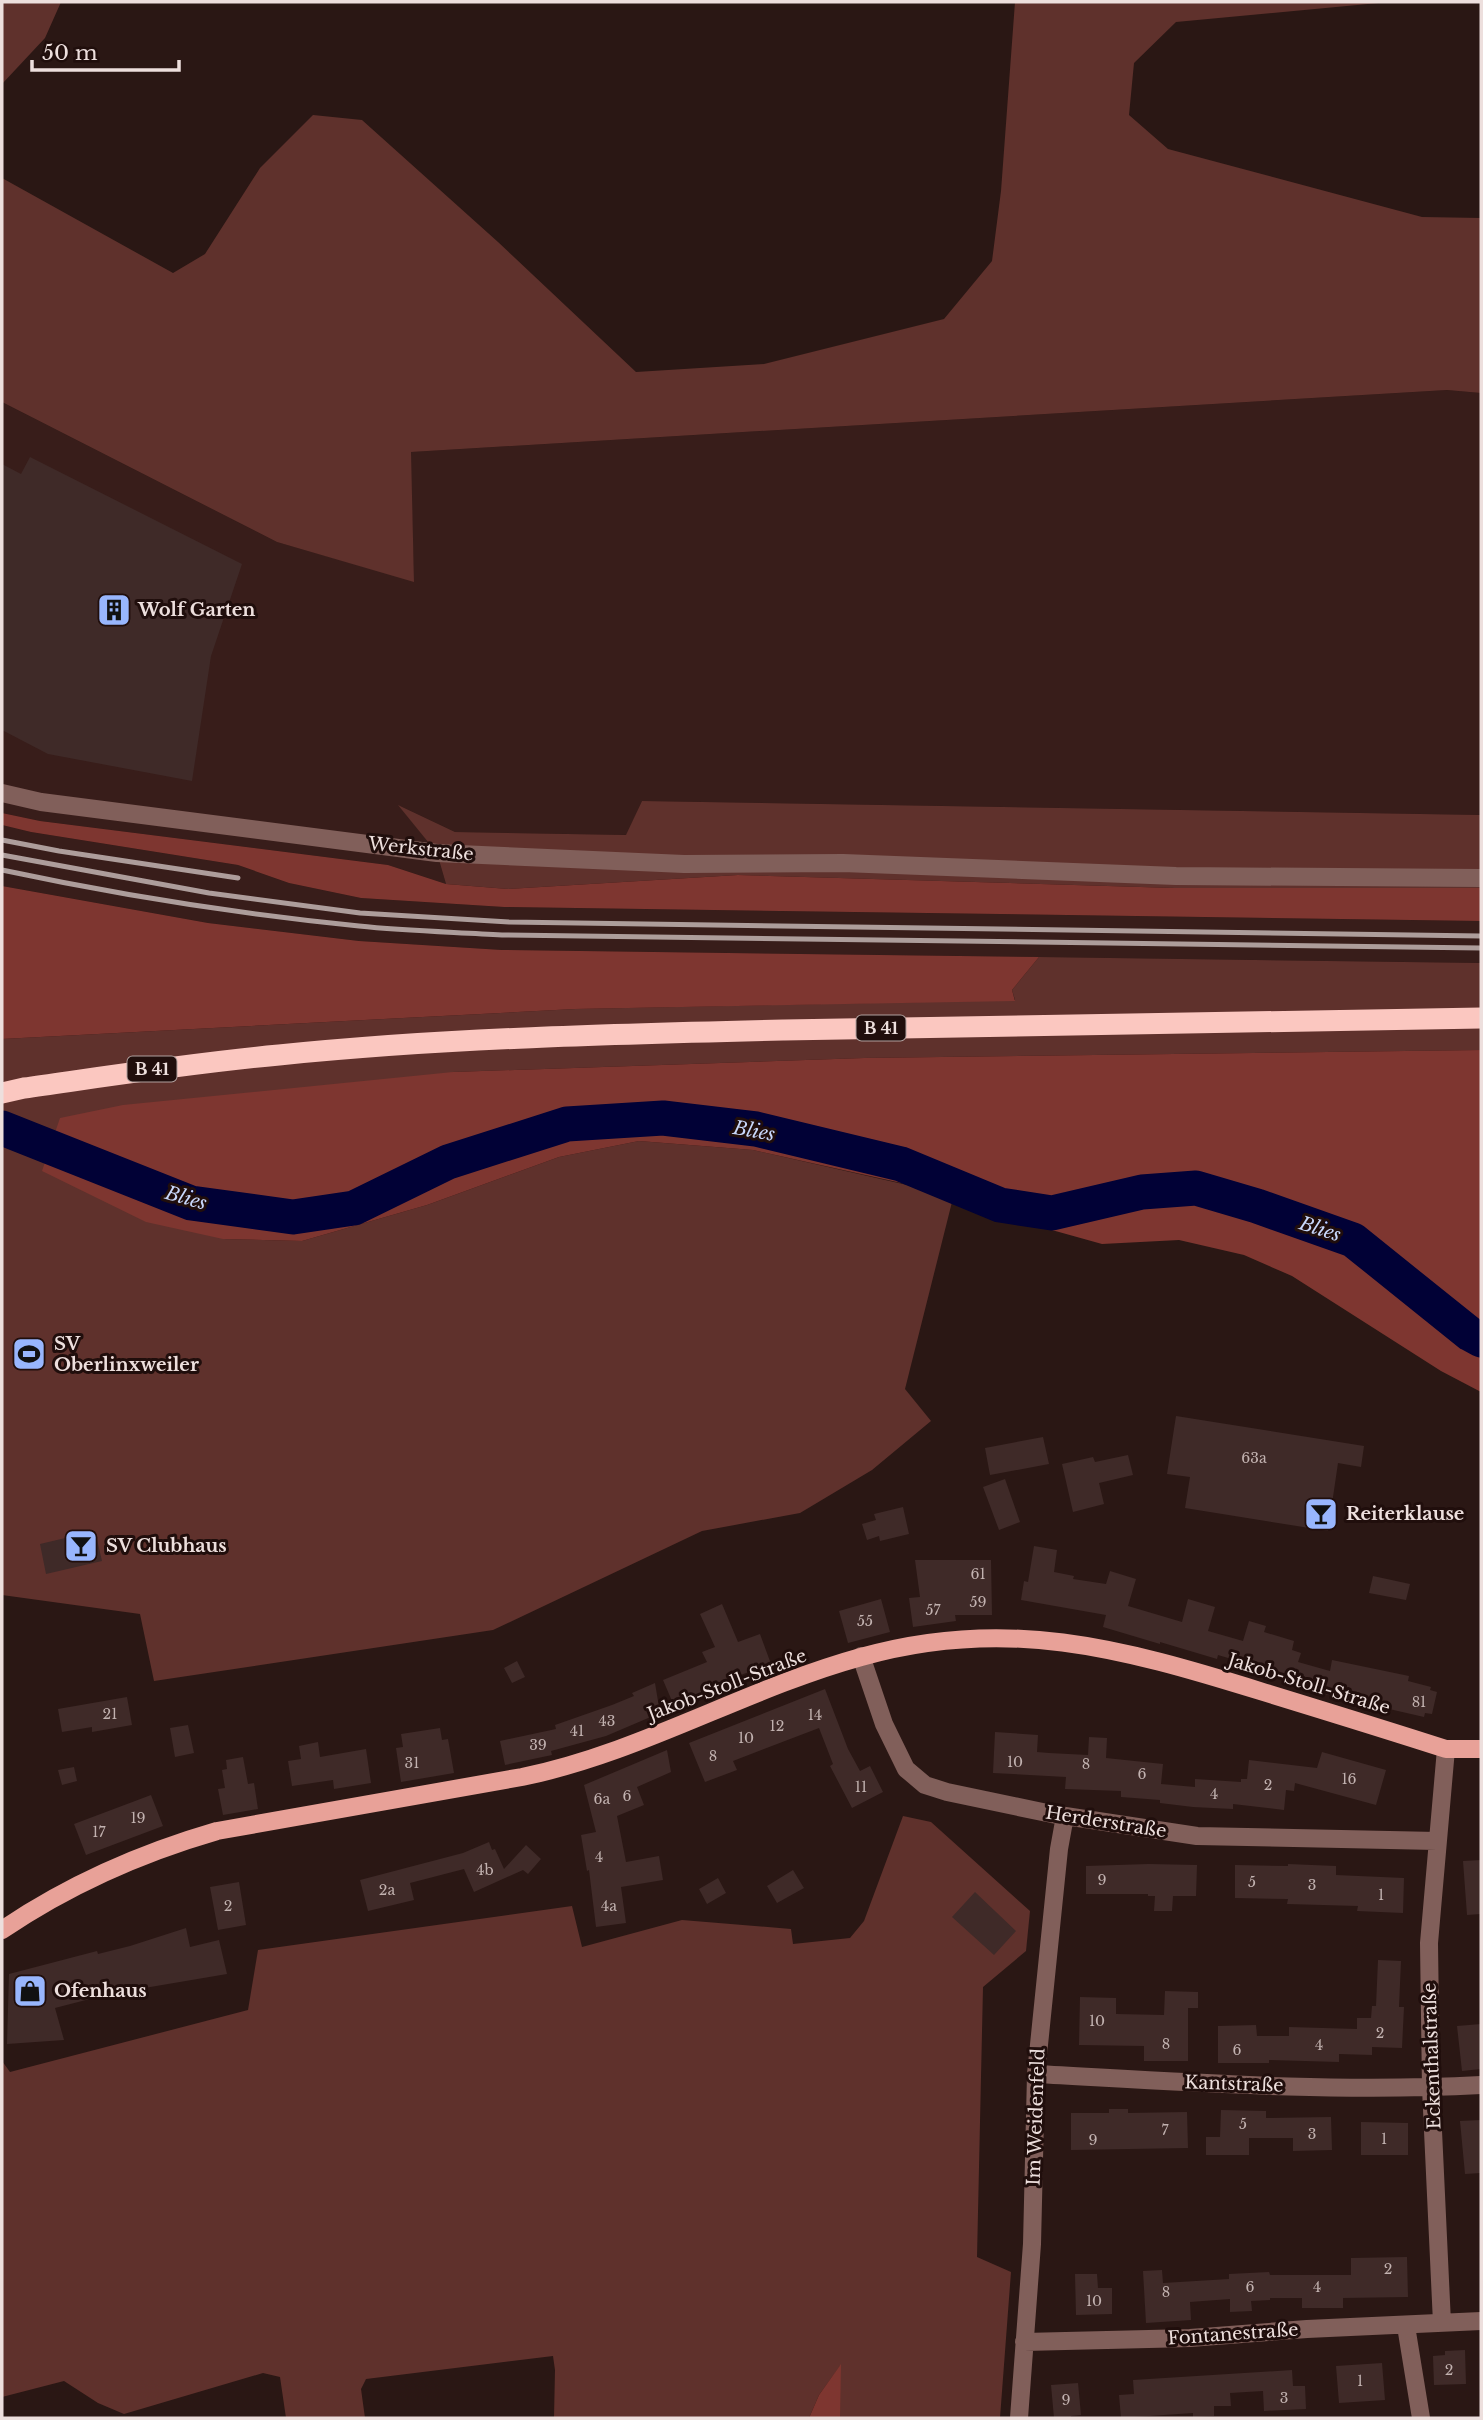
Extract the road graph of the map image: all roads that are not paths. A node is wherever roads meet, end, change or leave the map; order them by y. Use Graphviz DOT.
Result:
graph roads {
  1 [pos="2,793"];
  2 [pos="1481,878"];
  3 [pos="1481,1018"];
  4 [pos="2,1093"];
  5 [pos="861,1657"];
  6 [pos="1446,1749"];
  7 [pos="1481,1749"];
  8 [pos="1065,1816"];
  9 [pos="1437,1841"];
  10 [pos="2,1930"];
  11 [pos="1036,2074"];
  12 [pos="1481,2085"];
  13 [pos="1432,2088"];
  14 [pos="1481,2321"];
  15 [pos="1442,2323"];
  16 [pos="1406,2326"];
  17 [pos="1024,2342"];
  18 [pos="1019,2418"];
  19 [pos="1421,2418"];
  1 -- 2 [label="street, Werkstraße"];
  3 -- 4 [label="highway, B 41"];
  5 -- 6 [label="main road, Jakob-Stoll-Straße"];
  5 -- 8 [label="street, Herderstraße"];
  5 -- 10 [label="main road, Jakob-Stoll-Straße"];
  6 -- 7 [label="main road, Jakob-Stoll-Straße"];
  6 -- 9 [label="street, Eckenthalstraße"];
  8 -- 9 [label="street, Herderstraße"];
  8 -- 11 [label="street, Im Weidenfeld"];
  9 -- 13 [label="street, Eckenthalstraße"];
  11 -- 13 [label="street, Kantstraße"];
  11 -- 17 [label="street, Im Weidenfeld"];
  12 -- 13 [label="street, Kantstraße"];
  13 -- 15 [label="street, Eckenthalstraße"];
  14 -- 15 [label="street"];
  15 -- 16 [label="street, Fontanestraße"];
  16 -- 17 [label="street, Fontanestraße"];
  16 -- 19 [label="street"];
  17 -- 18 [label="street, Im Weidenfeld"];
}
